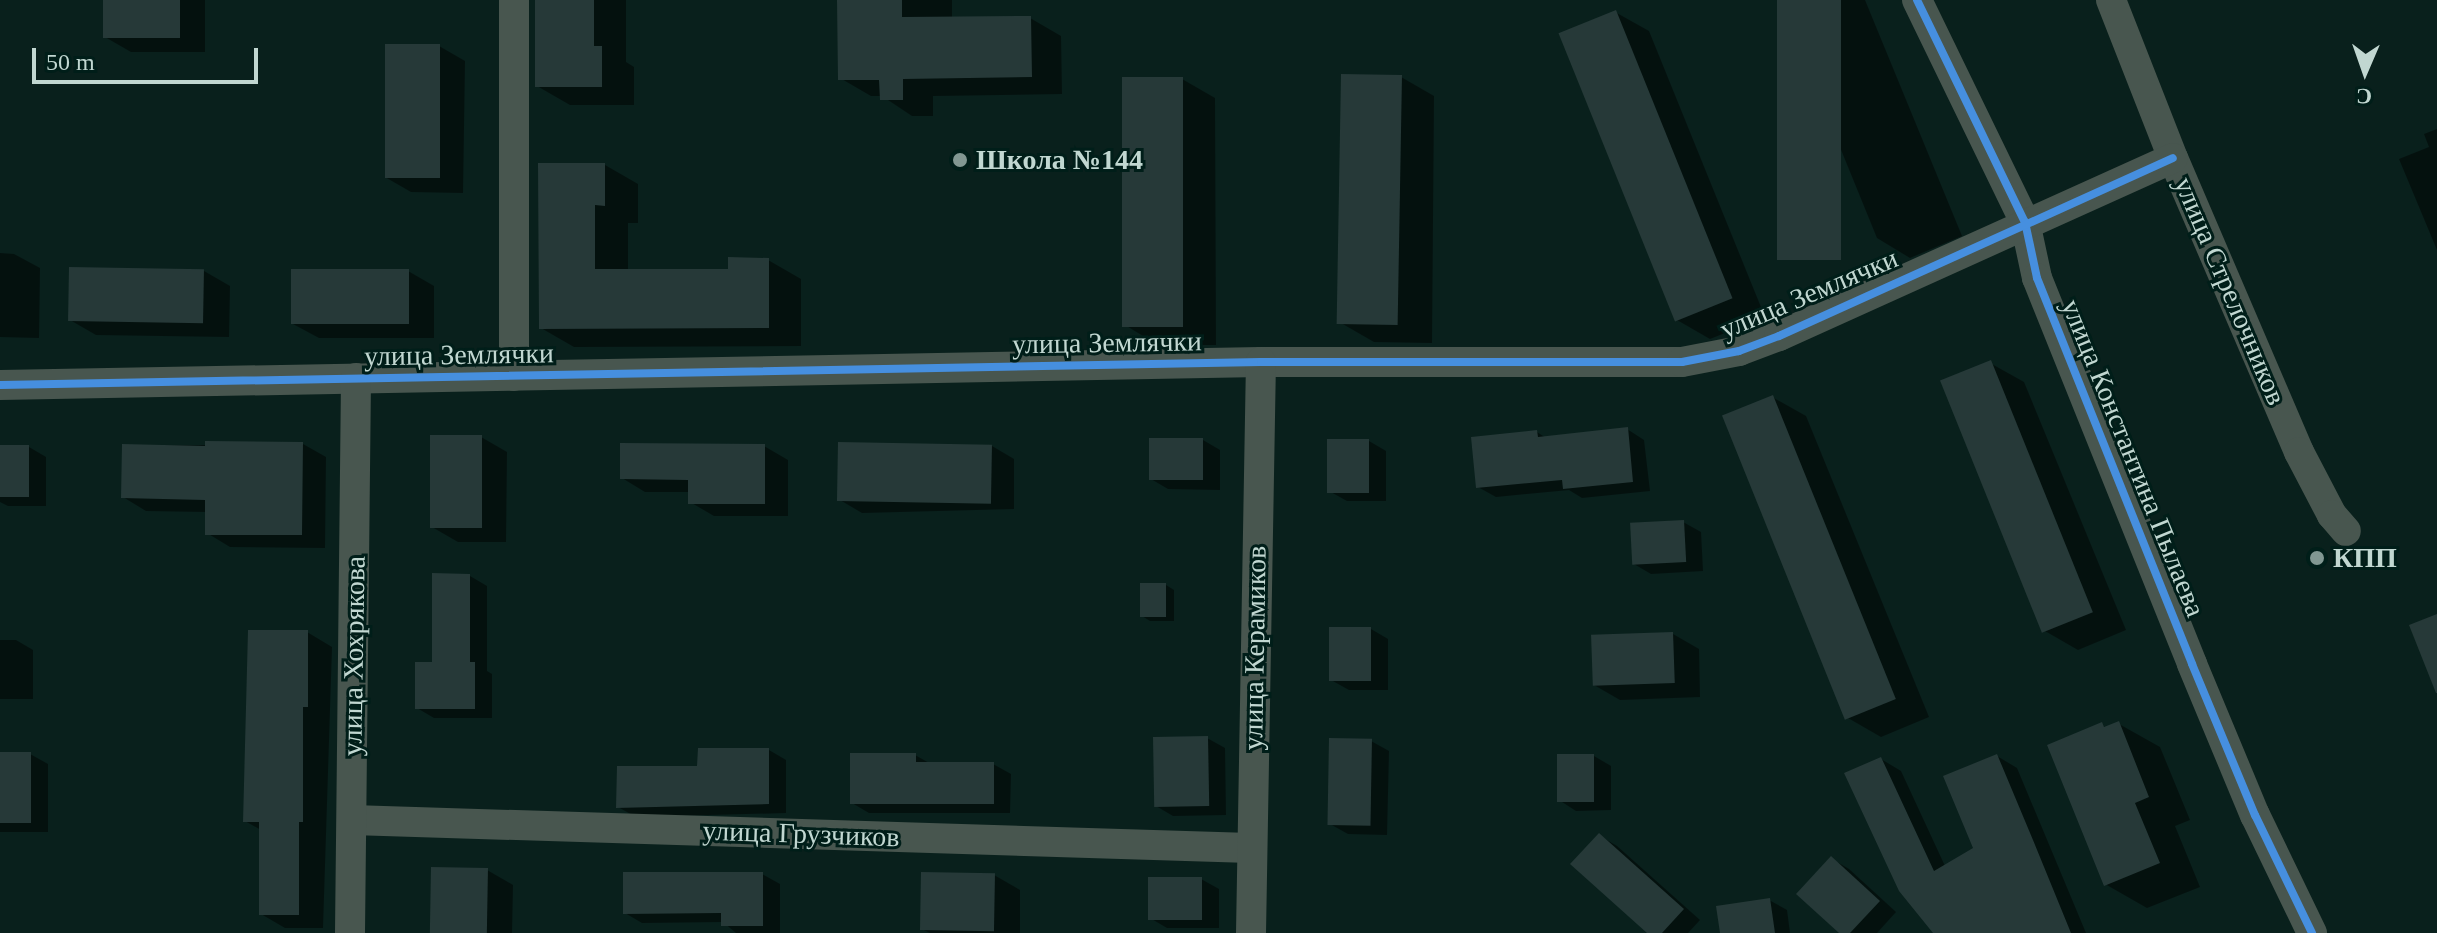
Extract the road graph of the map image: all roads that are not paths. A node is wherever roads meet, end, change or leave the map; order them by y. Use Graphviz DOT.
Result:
graph roads {
  1 [pos="514,0"];
  2 [pos="1917,0"];
  3 [pos="2111,0"];
  4 [pos="2173,158"];
  5 [pos="2025,222"];
  6 [pos="1261,362"];
  7 [pos="514,376"];
  8 [pos="356,378"];
  9 [pos="0,385"];
  10 [pos="2346,531"];
  11 [pos="352,820"];
  12 [pos="1251,848"];
  13 [pos="350,933"];
  14 [pos="1251,933"];
  15 [pos="2312,933"];
  1 -- 7 [label="street"];
  2 -- 5 [label="street, улица Константина Пылаева"];
  3 -- 4 [label="street, улица Стрелочников"];
  4 -- 5 [label="street, улица Землячки"];
  4 -- 10 [label="street, улица Стрелочников"];
  5 -- 6 [label="street, улица Землячки"];
  5 -- 15 [label="street, улица Константина Пылаева"];
  6 -- 7 [label="street, улица Землячки"];
  6 -- 12 [label="street, улица Керамиков"];
  7 -- 8 [label="street, улица Землячки"];
  8 -- 9 [label="street, улица Землячки"];
  8 -- 11 [label="street, улица Хохрякова"];
  11 -- 12 [label="street, улица Грузчиков"];
  11 -- 13 [label="street, улица Хохрякова"];
  12 -- 14 [label="street, улица Керамиков"];
}
